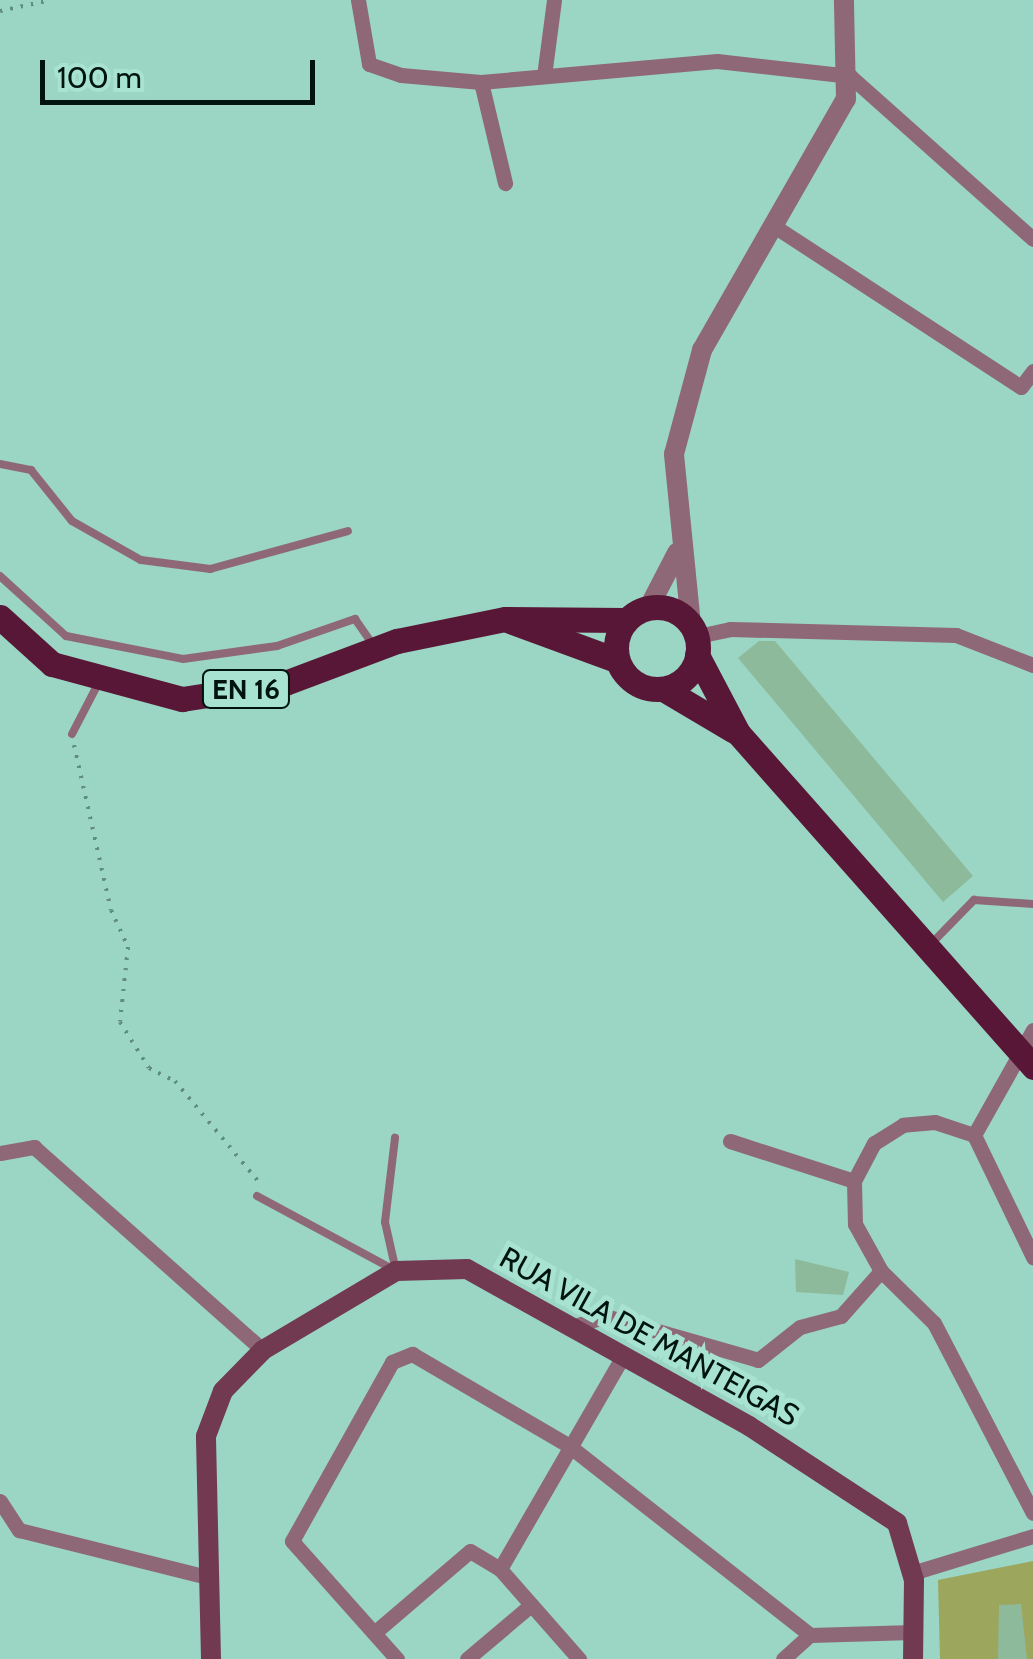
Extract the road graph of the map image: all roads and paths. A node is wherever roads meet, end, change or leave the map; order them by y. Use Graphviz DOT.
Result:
graph roads {
  1 [pos="50,0"];
  2 [pos="358,0"];
  3 [pos="554,0"];
  4 [pos="844,0"];
  5 [pos="0,11"];
  6 [pos="544,76"];
  7 [pos="850,76"];
  8 [pos="481,82"];
  9 [pos="876,95"];
  10 [pos="846,98"];
  11 [pos="505,183"];
  12 [pos="777,228"];
  13 [pos="1033,240"];
  14 [pos="1033,372"];
  15 [pos="0,464"];
  16 [pos="348,531"];
  17 [pos="676,552"];
  18 [pos="0,576"];
  19 [pos="648,606"];
  20 [pos="0,617"];
  21 [pos="506,619"];
  22 [pos="624,620"];
  23 [pos="694,639"];
  24 [pos="376,649"];
  25 [pos="616,660"];
  26 [pos="1033,665"];
  27 [pos="102,677"];
  28 [pos="665,690"];
  29 [pos="738,733"];
  30 [pos="72,734"];
  31 [pos="1033,904"];
  32 [pos="926,949"];
  33 [pos="1028,1049"];
  34 [pos="974,1135"];
  35 [pos="395,1138"];
  36 [pos="730,1141"];
  37 [pos="0,1153"];
  38 [pos="854,1180"];
  39 [pos="265,1189"];
  40 [pos="257,1196"];
  41 [pos="1033,1257"];
  42 [pos="881,1271"];
  43 [pos="396,1272"];
  44 [pos="572,1327"];
  45 [pos="263,1350"];
  46 [pos="624,1356"];
  47 [pos="568,1445"];
  48 [pos="0,1501"];
  49 [pos="1033,1514"];
  50 [pos="1033,1536"];
  51 [pos="500,1570"];
  52 [pos="912,1572"];
  53 [pos="207,1577"];
  54 [pos="532,1605"];
  55 [pos="914,1632"];
  56 [pos="374,1633"];
  57 [pos="810,1635"];
  58 [pos="210,1659"];
  59 [pos="397,1659"];
  60 [pos="467,1659"];
  61 [pos="579,1659"];
  62 [pos="783,1659"];
  63 [pos="913,1659"];
  1 -- 5 [label="path"];
  2 -- 8 [label="street"];
  3 -- 6 [label="street"];
  4 -- 7 [label="street"];
  6 -- 7 [label="street"];
  6 -- 8 [label="street"];
  7 -- 9 [label="street"];
  7 -- 10 [label="street"];
  8 -- 11 [label="street"];
  9 -- 10 [label="street"];
  9 -- 13 [label="street"];
  10 -- 12 [label="street"];
  12 -- 14 [label="street"];
  12 -- 17 [label="street"];
  15 -- 16 [label="lane"];
  17 -- 19 [label="street"];
  17 -- 23 [label="street"];
  18 -- 24 [label="lane"];
  19 -- 22 [label="main road"];
  19 -- 23 [label="main road"];
  20 -- 27 [label="main road, EN 16"];
  21 -- 22 [label="main road, EN 16"];
  21 -- 24 [label="main road, EN 16"];
  21 -- 25 [label="main road"];
  22 -- 25 [label="main road"];
  23 -- 26 [label="street"];
  23 -- 28 [label="main road"];
  23 -- 29 [label="main road"];
  24 -- 27 [label="main road, EN 16"];
  25 -- 28 [label="main road"];
  27 -- 30 [label="lane"];
  28 -- 29 [label="main road"];
  29 -- 32 [label="main road"];
  30 -- 39 [label="path"];
  31 -- 32 [label="lane"];
  32 -- 33 [label="main road"];
  33 -- 34 [label="street"];
  34 -- 38 [label="street"];
  34 -- 41 [label="street"];
  35 -- 43 [label="lane"];
  36 -- 38 [label="street"];
  37 -- 45 [label="street"];
  38 -- 42 [label="street"];
  40 -- 43 [label="lane"];
  42 -- 44 [label="street"];
  42 -- 49 [label="street"];
  43 -- 44 [label="main road, RUA VILA DE MANTEIGAS"];
  43 -- 45 [label="main road, RUA VILA DE MANTEIGAS"];
  44 -- 46 [label="main road, RUA VILA DE MANTEIGAS"];
  45 -- 53 [label="main road, RUA VILA DE MANTEIGAS"];
  46 -- 47 [label="street"];
  46 -- 52 [label="main road, RUA VILA DE MANTEIGAS"];
  47 -- 51 [label="street"];
  47 -- 56 [label="street"];
  47 -- 57 [label="street"];
  48 -- 53 [label="street"];
  50 -- 52 [label="street"];
  51 -- 54 [label="street"];
  51 -- 56 [label="street"];
  52 -- 55 [label="main road, RUA VILA DE MANTEIGAS"];
  53 -- 58 [label="main road, RUA VILA DE MANTEIGAS"];
  54 -- 60 [label="street"];
  54 -- 61 [label="street"];
  55 -- 57 [label="street"];
  55 -- 63 [label="main road, RUA VILA DE MANTEIGAS"];
  56 -- 59 [label="street"];
  57 -- 62 [label="street"];
}
